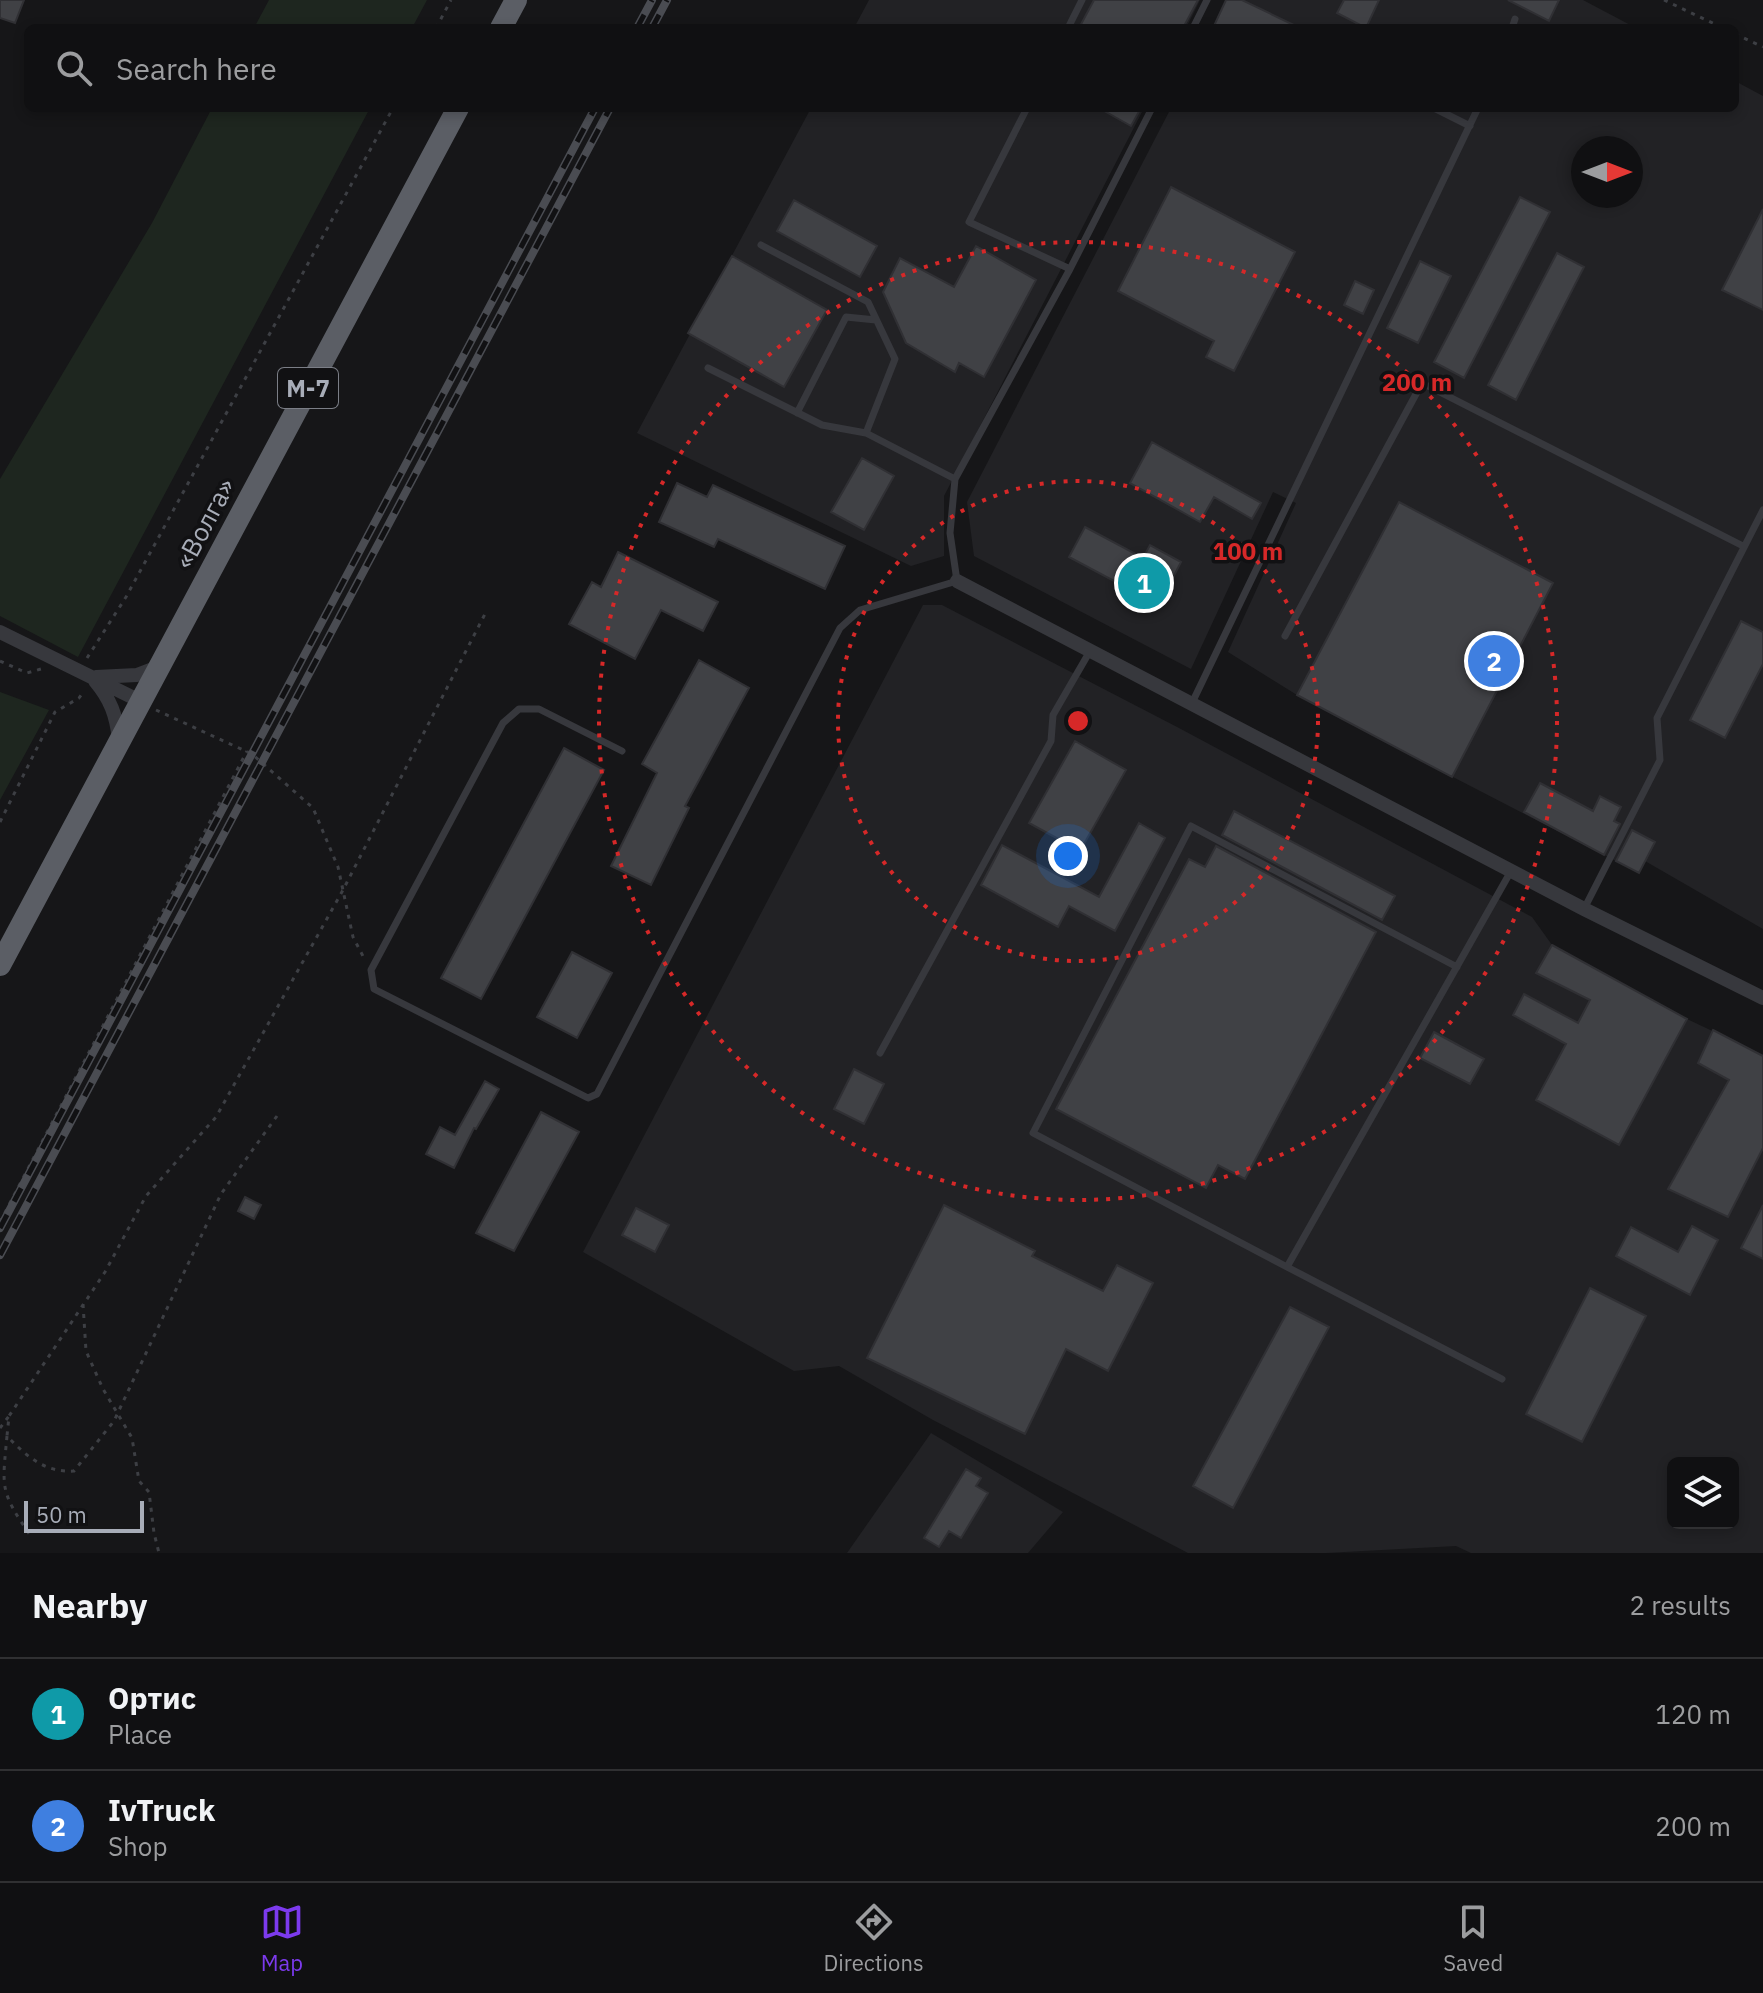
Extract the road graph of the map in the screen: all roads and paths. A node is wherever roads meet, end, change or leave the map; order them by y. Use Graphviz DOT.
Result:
graph roads {
  1 [pos="451,0"];
  2 [pos="516,0"];
  3 [pos="1082,0"];
  4 [pos="1207,0"];
  5 [pos="1664,0"];
  6 [pos="1515,19"];
  7 [pos="438,24"];
  8 [pos="503,24"];
  9 [pos="1070,24"];
  10 [pos="1195,24"];
  11 [pos="1513,24"];
  12 [pos="1715,24"];
  13 [pos="1739,36"];
  14 [pos="1763,47"];
  15 [pos="391,112"];
  16 [pos="456,112"];
  17 [pos="1025,112"];
  18 [pos="1150,112"];
  19 [pos="1442,112"];
  20 [pos="1476,112"];
  21 [pos="1470,126"];
  22 [pos="761,245"];
  23 [pos="1070,269"];
  24 [pos="876,320"];
  25 [pos="708,368"];
  26 [pos="797,413"];
  27 [pos="866,433"];
  28 [pos="955,479"];
  29 [pos="1763,510"];
  30 [pos="1743,546"];
  31 [pos="957,581"];
  32 [pos="486,612"];
  33 [pos="0,632"];
  34 [pos="1285,636"];
  35 [pos="1090,651"];
  36 [pos="0,661"];
  37 [pos="63,663"];
  38 [pos="158,667"];
  39 [pos="86,674"];
  40 [pos="140,701"];
  41 [pos="1191,705"];
  42 [pos="119,739"];
  43 [pos="247,751"];
  44 [pos="622,751"];
  45 [pos="0,822"];
  46 [pos="1511,871"];
  47 [pos="343,890"];
  48 [pos="1584,909"];
  49 [pos="0,965"];
  50 [pos="1457,967"];
  51 [pos="371,970"];
  52 [pos="1763,998"];
  53 [pos="880,1053"];
  54 [pos="277,1116"];
  55 [pos="0,1222"];
  56 [pos="1287,1267"];
  57 [pos="83,1304"];
  58 [pos="1502,1379"];
  59 [pos="118,1414"];
  60 [pos="9,1416"];
  61 [pos="0,1428"];
  62 [pos="7,1436"];
  63 [pos="30,1535"];
  64 [pos="159,1553"];
  1 -- 7 [label="path"];
  2 -- 8 [label="highway"];
  3 -- 9 [label="lane"];
  4 -- 10 [label="lane"];
  5 -- 12 [label="path"];
  6 -- 11 [label="lane"];
  13 -- 14 [label="path"];
  15 -- 39 [label="path"];
  16 -- 38 [label="highway, «Волга» / М-7"];
  17 -- 23 [label="lane"];
  18 -- 23 [label="lane"];
  19 -- 21 [label="lane"];
  20 -- 21 [label="lane"];
  21 -- 41 [label="lane"];
  22 -- 24 [label="lane"];
  23 -- 28 [label="lane"];
  24 -- 26 [label="lane"];
  24 -- 27 [label="lane"];
  25 -- 26 [label="lane"];
  26 -- 27 [label="lane"];
  27 -- 28 [label="lane"];
  28 -- 31 [label="lane"];
  29 -- 30 [label="lane"];
  30 -- 34 [label="lane"];
  30 -- 48 [label="lane"];
  31 -- 35 [label="street"];
  31 -- 51 [label="lane"];
  32 -- 47 [label="path"];
  33 -- 37 [label="street"];
  35 -- 41 [label="street"];
  35 -- 53 [label="lane"];
  36 -- 37 [label="path"];
  37 -- 39 [label="street"];
  38 -- 39 [label="street"];
  38 -- 40 [label="highway, «Волга» / М-7"];
  39 -- 40 [label="street"];
  39 -- 42 [label="street"];
  39 -- 45 [label="path"];
  40 -- 42 [label="highway, «Волга» / М-7"];
  40 -- 43 [label="path"];
  41 -- 46 [label="street"];
  42 -- 49 [label="highway, «Волга» / М-7"];
  43 -- 47 [label="path"];
  43 -- 55 [label="path"];
  44 -- 51 [label="lane"];
  46 -- 48 [label="street"];
  46 -- 50 [label="lane"];
  47 -- 51 [label="path"];
  47 -- 57 [label="path"];
  48 -- 52 [label="street"];
  50 -- 56 [label="lane"];
  50 -- 56 [label="lane"];
  54 -- 59 [label="path"];
  56 -- 58 [label="lane"];
  57 -- 59 [label="path"];
  57 -- 60 [label="path"];
  59 -- 62 [label="path"];
  59 -- 64 [label="path"];
  60 -- 61 [label="path"];
  60 -- 62 [label="path"];
  62 -- 63 [label="path"];
}
